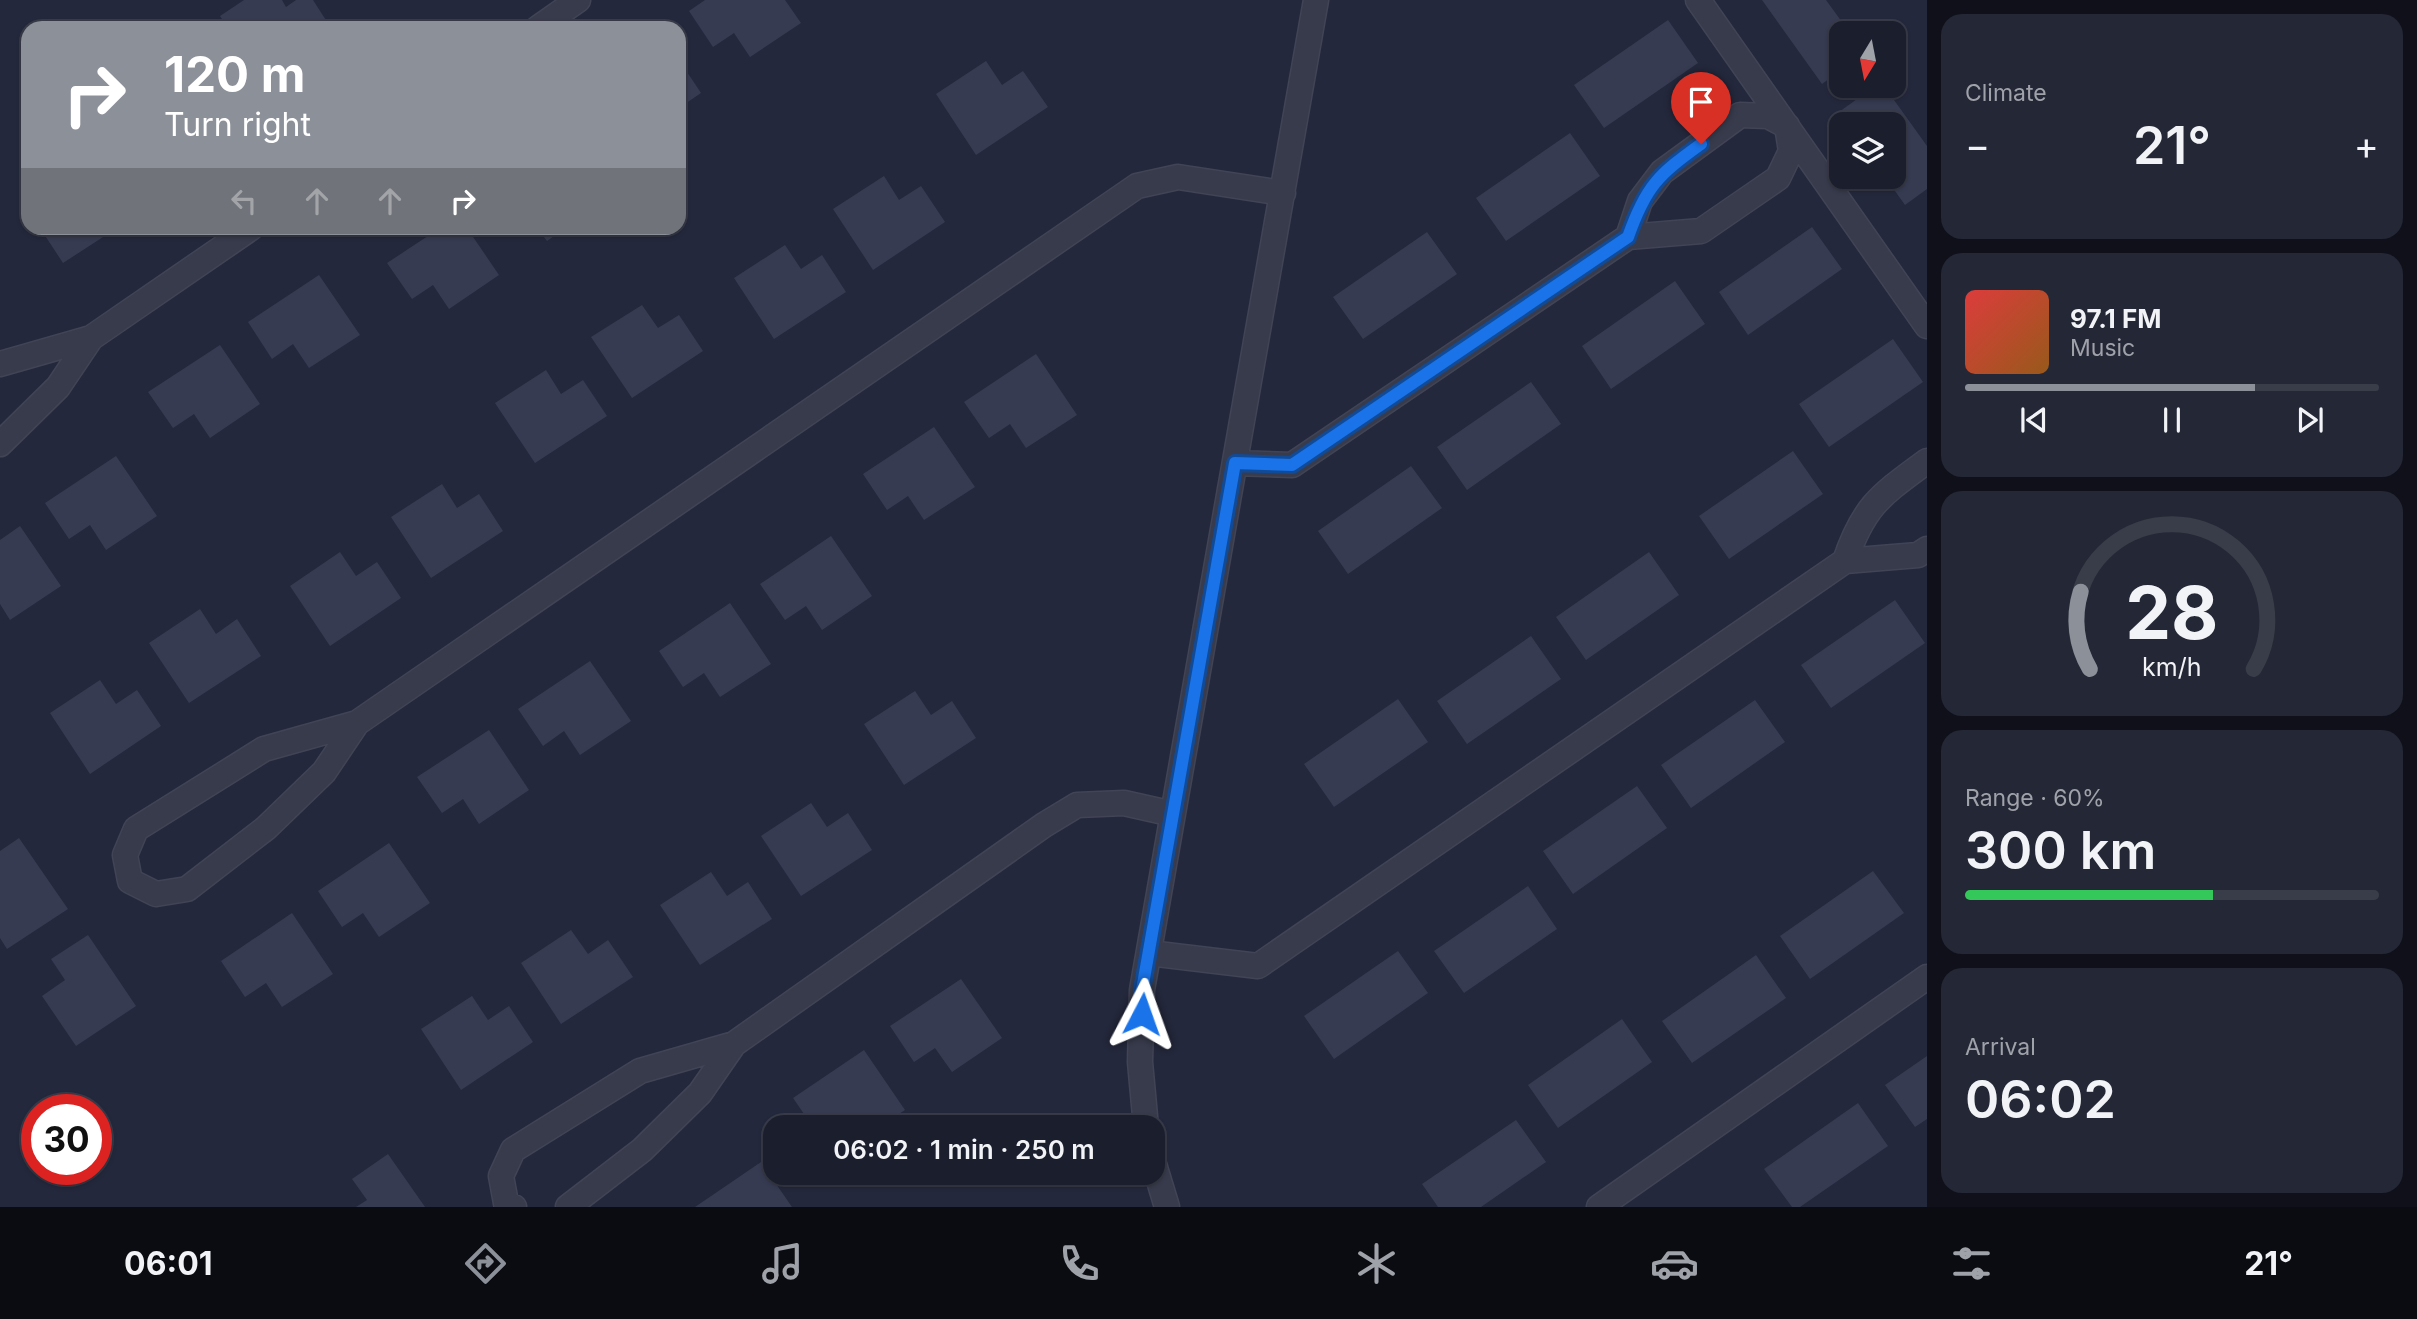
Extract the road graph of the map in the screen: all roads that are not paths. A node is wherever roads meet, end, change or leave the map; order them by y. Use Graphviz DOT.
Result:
graph roads {
  1 [pos="578,0"];
  2 [pos="1316,0"];
  3 [pos="1698,0"];
  4 [pos="548,21"];
  5 [pos="1787,126"];
  6 [pos="1283,193"];
  7 [pos="241,235"];
  8 [pos="1628,237"];
  9 [pos="1927,326"];
  10 [pos="91,338"];
  11 [pos="0,364"];
  12 [pos="0,444"];
  13 [pos="1927,461"];
  14 [pos="1235,463"];
  15 [pos="1927,549"];
  16 [pos="1845,561"];
  17 [pos="357,723"];
  18 [pos="1173,814"];
  19 [pos="1149,953"];
  20 [pos="1927,977"];
  21 [pos="734,1044"];
  22 [pos="1145,1115"];
  23 [pos="1160,1185"];
  24 [pos="514,1207"];
  25 [pos="568,1207"];
  26 [pos="1167,1207"];
  27 [pos="1600,1207"];
  1 -- 4 [label="street"];
  2 -- 6 [label="street"];
  3 -- 5 [label="street"];
  5 -- 8 [label="street"];
  5 -- 8 [label="street"];
  5 -- 9 [label="street"];
  6 -- 14 [label="street"];
  6 -- 17 [label="street"];
  7 -- 10 [label="street"];
  8 -- 14 [label="street"];
  10 -- 11 [label="street"];
  10 -- 12 [label="street"];
  13 -- 16 [label="street"];
  14 -- 18 [label="street"];
  15 -- 16 [label="street"];
  16 -- 19 [label="street"];
  17 -- 17 [label="street"];
  18 -- 19 [label="street"];
  18 -- 21 [label="street"];
  19 -- 22 [label="street"];
  20 -- 27 [label="street"];
  21 -- 24 [label="street"];
  21 -- 25 [label="street"];
  23 -- 26 [label="street"];
}
